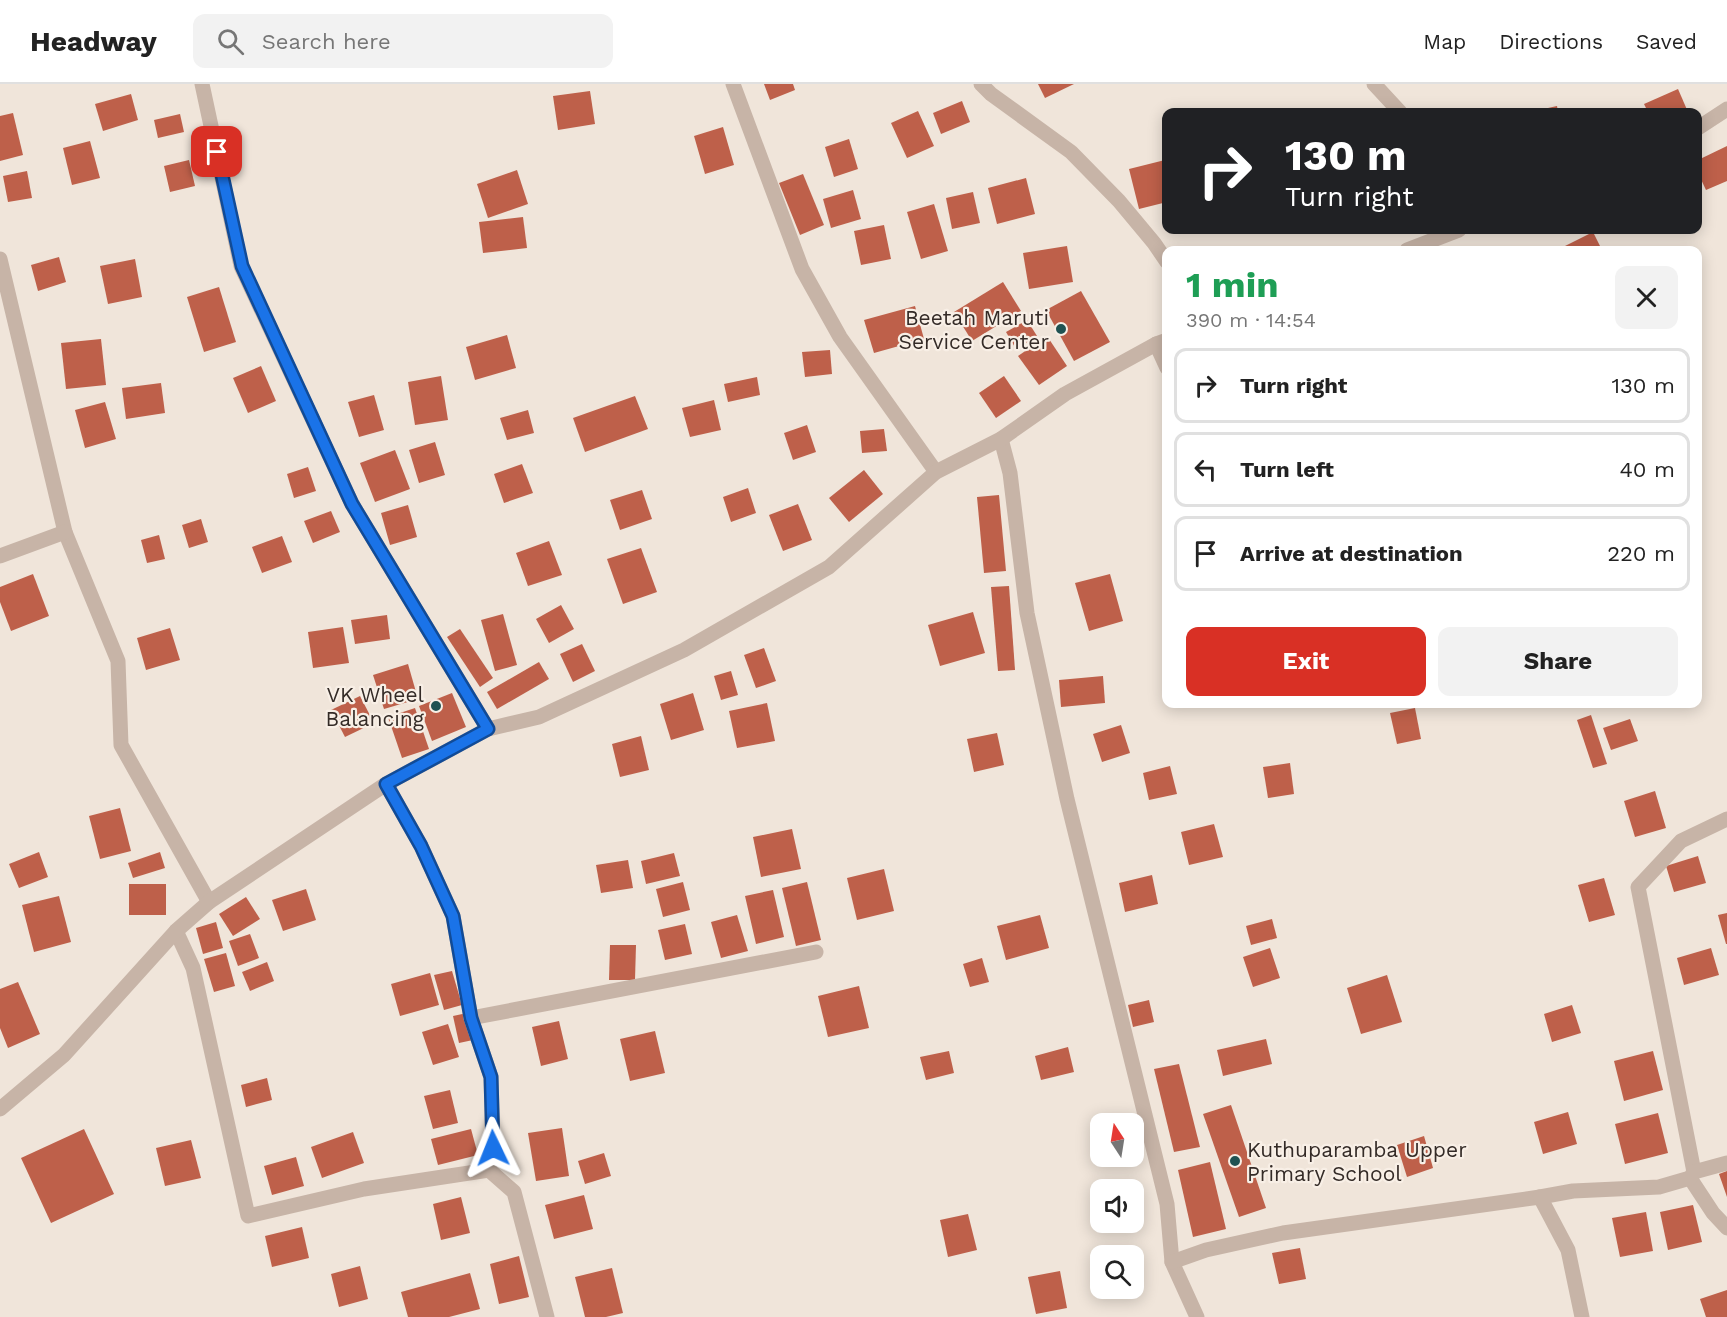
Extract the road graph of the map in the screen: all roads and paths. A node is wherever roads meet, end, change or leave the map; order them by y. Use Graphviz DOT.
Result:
graph roads {
  1 [pos="202,84"];
  2 [pos="733,84"];
  3 [pos="981,84"];
  4 [pos="1374,84"];
  5 [pos="1396,108"];
  6 [pos="1727,109"];
  7 [pos="1702,125"];
  8 [pos="1449,234"];
  9 [pos="1417,246"];
  10 [pos="1162,255"];
  11 [pos="0,259"];
  12 [pos="1161,342"];
  13 [pos="1001,439"];
  14 [pos="936,472"];
  15 [pos="64,532"];
  16 [pos="0,556"];
  17 [pos="488,729"];
  18 [pos="386,784"];
  19 [pos="1727,819"];
  20 [pos="209,902"];
  21 [pos="176,931"];
  22 [pos="816,952"];
  23 [pos="471,1018"];
  24 [pos="0,1109"];
  25 [pos="1727,1163"];
  26 [pos="489,1170"];
  27 [pos="1692,1175"];
  28 [pos="1540,1197"];
  29 [pos="1727,1228"];
  30 [pos="1172,1262"];
  31 [pos="547,1317"];
  32 [pos="1197,1317"];
  33 [pos="1582,1317"];
  1 -- 17 [label="street"];
  2 -- 14 [label="street"];
  3 -- 10 [label="street"];
  4 -- 5 [label="street"];
  6 -- 7 [label="street"];
  8 -- 9 [label="street"];
  11 -- 15 [label="street"];
  12 -- 13 [label="street"];
  13 -- 14 [label="street"];
  13 -- 30 [label="street"];
  14 -- 17 [label="street"];
  15 -- 16 [label="street"];
  15 -- 20 [label="street"];
  17 -- 18 [label="street"];
  18 -- 20 [label="street"];
  18 -- 23 [label="street"];
  19 -- 27 [label="street"];
  20 -- 21 [label="street"];
  21 -- 24 [label="street"];
  21 -- 26 [label="street"];
  22 -- 23 [label="street"];
  23 -- 26 [label="street"];
  25 -- 27 [label="street"];
  26 -- 31 [label="street"];
  27 -- 28 [label="street"];
  27 -- 29 [label="street"];
  28 -- 30 [label="street"];
  28 -- 33 [label="street"];
  30 -- 32 [label="street"];
}
